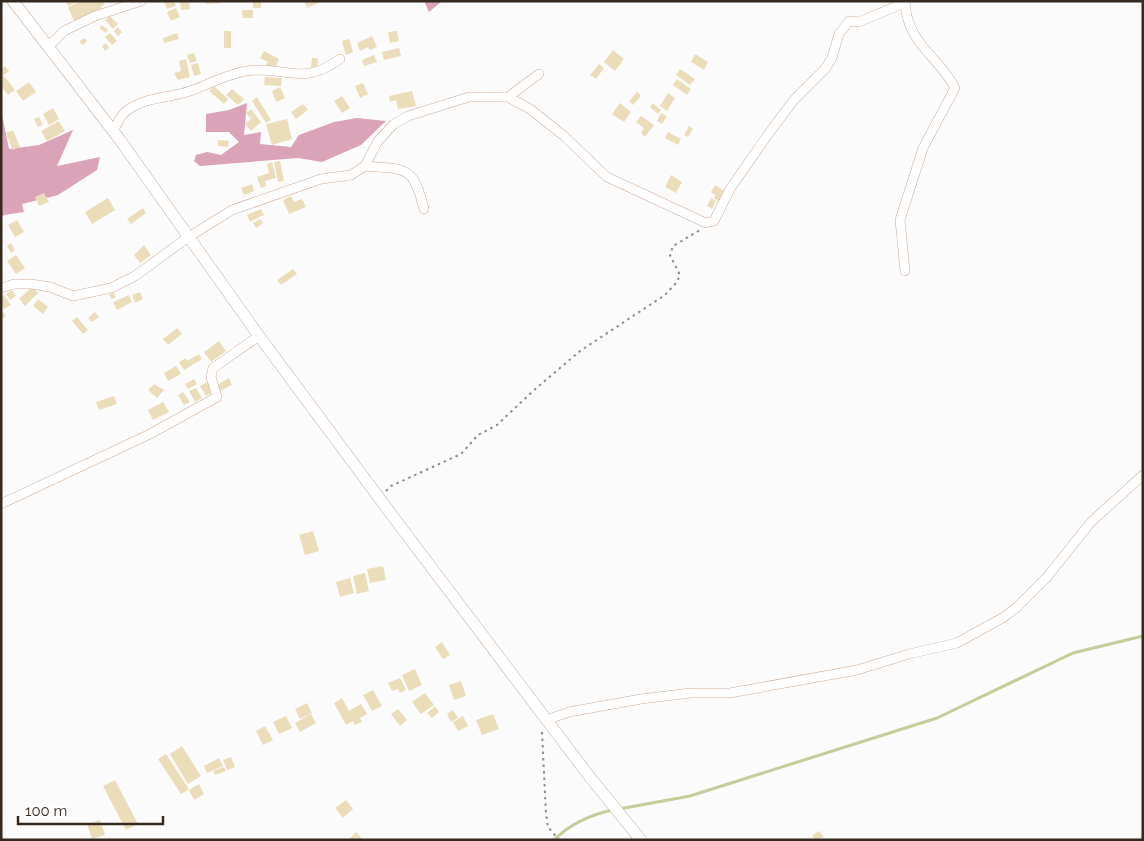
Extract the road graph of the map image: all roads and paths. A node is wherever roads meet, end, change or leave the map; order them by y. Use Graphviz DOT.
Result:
graph roads {
  1 [pos="13,1"];
  2 [pos="141,1"];
  3 [pos="904,2"];
  4 [pos="48,47"];
  5 [pos="340,59"];
  6 [pos="539,74"];
  7 [pos="508,98"];
  8 [pos="113,132"];
  9 [pos="365,166"];
  10 [pos="424,209"];
  11 [pos="706,223"];
  12 [pos="187,238"];
  13 [pos="905,271"];
  14 [pos="1,288"];
  15 [pos="259,336"];
  16 [pos="1143,475"];
  17 [pos="379,498"];
  18 [pos="1,504"];
  19 [pos="540,710"];
  20 [pos="548,719"];
  21 [pos="559,840"];
  22 [pos="641,840"];
  1 -- 4 [label="main road"];
  2 -- 4 [label="street"];
  3 -- 11 [label="street"];
  3 -- 13 [label="street"];
  4 -- 8 [label="main road"];
  5 -- 8 [label="street"];
  6 -- 7 [label="street"];
  7 -- 9 [label="street"];
  7 -- 11 [label="street"];
  8 -- 12 [label="main road"];
  9 -- 10 [label="street"];
  9 -- 12 [label="street"];
  11 -- 17 [label="path"];
  12 -- 14 [label="street"];
  12 -- 15 [label="main road"];
  15 -- 17 [label="main road"];
  15 -- 18 [label="street"];
  16 -- 20 [label="street"];
  17 -- 19 [label="main road"];
  19 -- 20 [label="main road"];
  19 -- 21 [label="path"];
  20 -- 22 [label="main road"];
}
